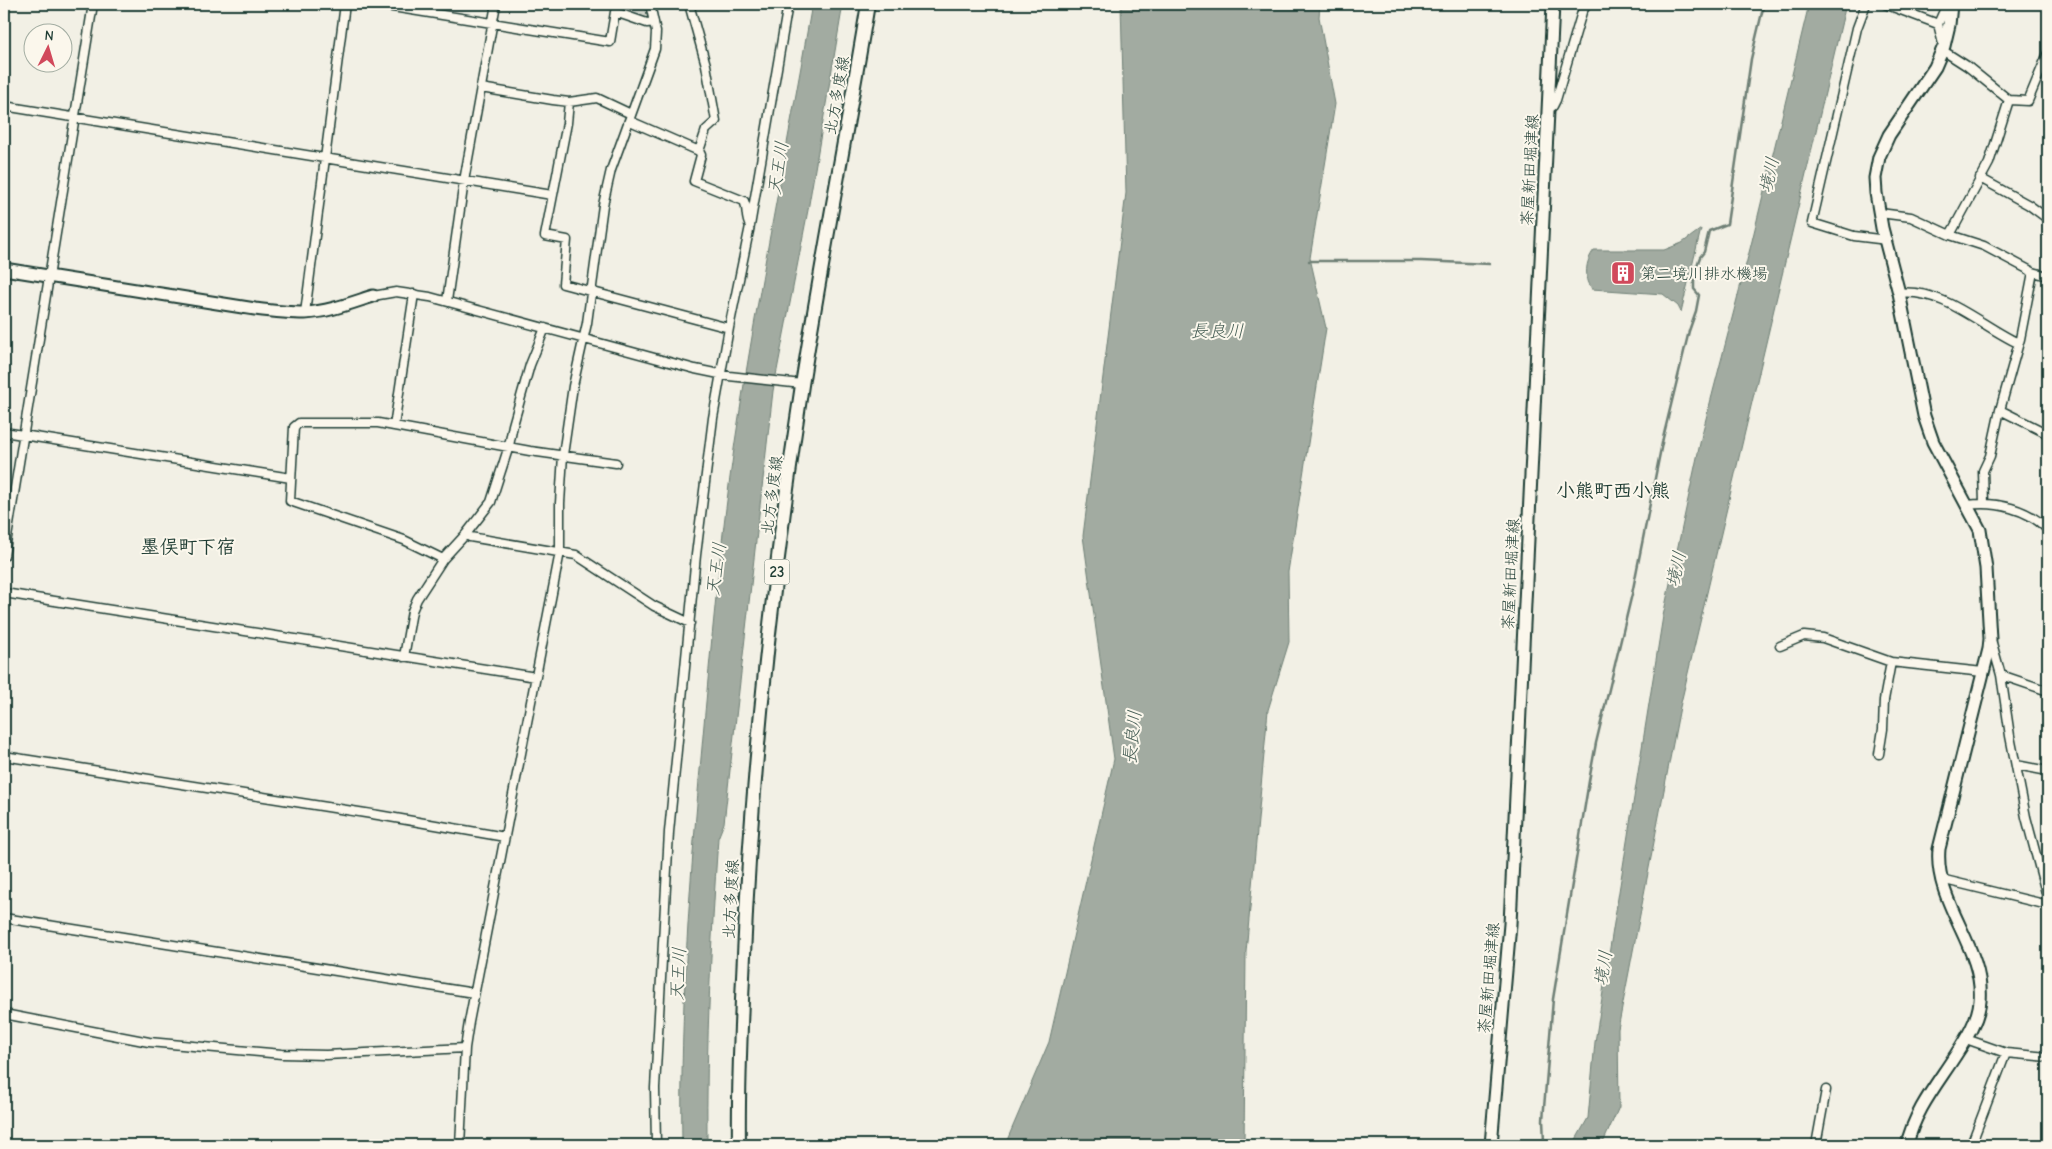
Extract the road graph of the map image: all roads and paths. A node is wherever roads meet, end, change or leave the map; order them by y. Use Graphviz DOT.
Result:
graph roads {
  1 [pos="93,4"];
  2 [pos="345,4"];
  3 [pos="374,4"];
  4 [pos="496,4"];
  5 [pos="650,4"];
  6 [pos="689,4"];
  7 [pos="788,4"];
  8 [pos="868,4"];
  9 [pos="1553,4"];
  10 [pos="1586,4"];
  11 [pos="1866,4"];
  12 [pos="1885,4"];
  13 [pos="1947,4"];
  14 [pos="1951,4"];
  15 [pos="654,22"];
  16 [pos="493,23"];
  17 [pos="1938,24"];
  18 [pos="1943,48"];
  19 [pos="2048,53"];
  20 [pos="481,88"];
  21 [pos="2009,100"];
  22 [pos="569,102"];
  23 [pos="4,106"];
  24 [pos="1548,109"];
  25 [pos="74,117"];
  26 [pos="631,118"];
  27 [pos="699,150"];
  28 [pos="324,158"];
  29 [pos="1980,178"];
  30 [pos="464,181"];
  31 [pos="552,195"];
  32 [pos="1880,213"];
  33 [pos="2048,219"];
  34 [pos="750,226"];
  35 [pos="1950,235"];
  36 [pos="1886,240"];
  37 [pos="4,269"];
  38 [pos="2033,272"];
  39 [pos="48,276"];
  40 [pos="2048,276"];
  41 [pos="592,290"];
  42 [pos="1899,293"];
  43 [pos="414,294"];
  44 [pos="373,296"];
  45 [pos="447,301"];
  46 [pos="305,313"];
  47 [pos="545,328"];
  48 [pos="729,328"];
  49 [pos="584,338"];
  50 [pos="2018,343"];
  51 [pos="721,374"];
  52 [pos="796,384"];
  53 [pos="2000,410"];
  54 [pos="394,426"];
  55 [pos="4,432"];
  56 [pos="2048,434"];
  57 [pos="24,435"];
  58 [pos="509,446"];
  59 [pos="563,455"];
  60 [pos="616,463"];
  61 [pos="291,478"];
  62 [pos="1984,503"];
  63 [pos="1968,505"];
  64 [pos="2048,530"];
  65 [pos="466,534"];
  66 [pos="560,552"];
  67 [pos="4,556"];
  68 [pos="443,559"];
  69 [pos="4,593"];
  70 [pos="690,623"];
  71 [pos="1990,639"];
  72 [pos="1780,646"];
  73 [pos="404,657"];
  74 [pos="1891,662"];
  75 [pos="1983,672"];
  76 [pos="2002,675"];
  77 [pos="536,677"];
  78 [pos="2048,692"];
  79 [pos="1879,754"];
  80 [pos="4,756"];
  81 [pos="2016,766"];
  82 [pos="2048,771"];
  83 [pos="504,837"];
  84 [pos="1941,879"];
  85 [pos="2048,900"];
  86 [pos="2048,905"];
  87 [pos="4,918"];
  88 [pos="474,993"];
  89 [pos="4,1014"];
  90 [pos="1966,1039"];
  91 [pos="465,1048"];
  92 [pos="2006,1053"];
  93 [pos="2048,1058"];
  94 [pos="1826,1090"];
  95 [pos="460,1145"];
  96 [pos="656,1145"];
  97 [pos="739,1145"];
  98 [pos="1491,1145"];
  99 [pos="1816,1145"];
  100 [pos="1907,1145"];
  101 [pos="1972,1145"];
  1 -- 25 [label="street"];
  2 -- 28 [label="street"];
  3 -- 16 [label="street"];
  4 -- 16 [label="street"];
  5 -- 15 [label="street"];
  6 -- 27 [label="street"];
  7 -- 34 [label="street"];
  8 -- 52 [label="main road, 北方多度線 / 23"];
  9 -- 24 [label="street, 茶屋新田堀津線"];
  10 -- 24 [label="street"];
  11 -- 36 [label="street"];
  12 -- 17 [label="street"];
  13 -- 17 [label="street"];
  14 -- 18 [label="street"];
  15 -- 16 [label="street"];
  15 -- 26 [label="street"];
  16 -- 20 [label="street"];
  17 -- 18 [label="street"];
  18 -- 21 [label="street"];
  18 -- 32 [label="street"];
  19 -- 21 [label="street"];
  20 -- 22 [label="street"];
  20 -- 30 [label="street"];
  21 -- 29 [label="street"];
  22 -- 26 [label="street"];
  22 -- 31 [label="street"];
  23 -- 25 [label="street"];
  24 -- 98 [label="street, 茶屋新田堀津線"];
  25 -- 28 [label="street"];
  25 -- 39 [label="street"];
  26 -- 27 [label="street"];
  26 -- 41 [label="street"];
  27 -- 34 [label="street"];
  28 -- 30 [label="street"];
  28 -- 46 [label="street"];
  29 -- 33 [label="street"];
  29 -- 35 [label="street"];
  30 -- 31 [label="street"];
  30 -- 45 [label="street"];
  31 -- 41 [label="street"];
  32 -- 35 [label="street"];
  32 -- 36 [label="street"];
  34 -- 48 [label="street"];
  35 -- 38 [label="street"];
  36 -- 42 [label="street"];
  37 -- 39 [label="street"];
  38 -- 40 [label="street"];
  38 -- 50 [label="street"];
  39 -- 46 [label="street"];
  39 -- 57 [label="street"];
  41 -- 48 [label="street"];
  41 -- 49 [label="street"];
  42 -- 50 [label="street"];
  42 -- 63 [label="street"];
  43 -- 44 [label="street"];
  43 -- 45 [label="street"];
  43 -- 54 [label="street"];
  44 -- 46 [label="street"];
  45 -- 47 [label="street"];
  47 -- 49 [label="street"];
  47 -- 58 [label="street"];
  48 -- 51 [label="street"];
  49 -- 51 [label="street"];
  49 -- 59 [label="street"];
  50 -- 53 [label="street"];
  51 -- 52 [label="street"];
  51 -- 70 [label="street"];
  52 -- 97 [label="main road, 北方多度線 / 23"];
  53 -- 56 [label="street"];
  53 -- 62 [label="street"];
  54 -- 58 [label="street"];
  54 -- 61 [label="street"];
  55 -- 57 [label="street"];
  57 -- 61 [label="street"];
  57 -- 67 [label="street"];
  58 -- 59 [label="street"];
  58 -- 65 [label="street"];
  59 -- 60 [label="street"];
  59 -- 66 [label="street"];
  61 -- 68 [label="street"];
  62 -- 63 [label="street"];
  62 -- 64 [label="street"];
  63 -- 71 [label="street"];
  65 -- 66 [label="street"];
  65 -- 68 [label="street"];
  66 -- 70 [label="street"];
  66 -- 77 [label="street"];
  68 -- 73 [label="street"];
  69 -- 73 [label="street"];
  70 -- 96 [label="street"];
  71 -- 75 [label="street"];
  71 -- 76 [label="street"];
  72 -- 74 [label="street"];
  73 -- 77 [label="street"];
  74 -- 75 [label="street"];
  74 -- 79 [label="street"];
  75 -- 84 [label="street"];
  76 -- 78 [label="street"];
  76 -- 81 [label="street"];
  77 -- 83 [label="street"];
  80 -- 83 [label="street"];
  81 -- 82 [label="street"];
  81 -- 85 [label="street"];
  83 -- 88 [label="street"];
  84 -- 86 [label="street"];
  84 -- 90 [label="street"];
  87 -- 88 [label="street"];
  88 -- 91 [label="street"];
  89 -- 91 [label="street"];
  90 -- 92 [label="street"];
  90 -- 100 [label="street"];
  91 -- 95 [label="street"];
  92 -- 93 [label="street"];
  92 -- 101 [label="street"];
  94 -- 99 [label="street"];
}
